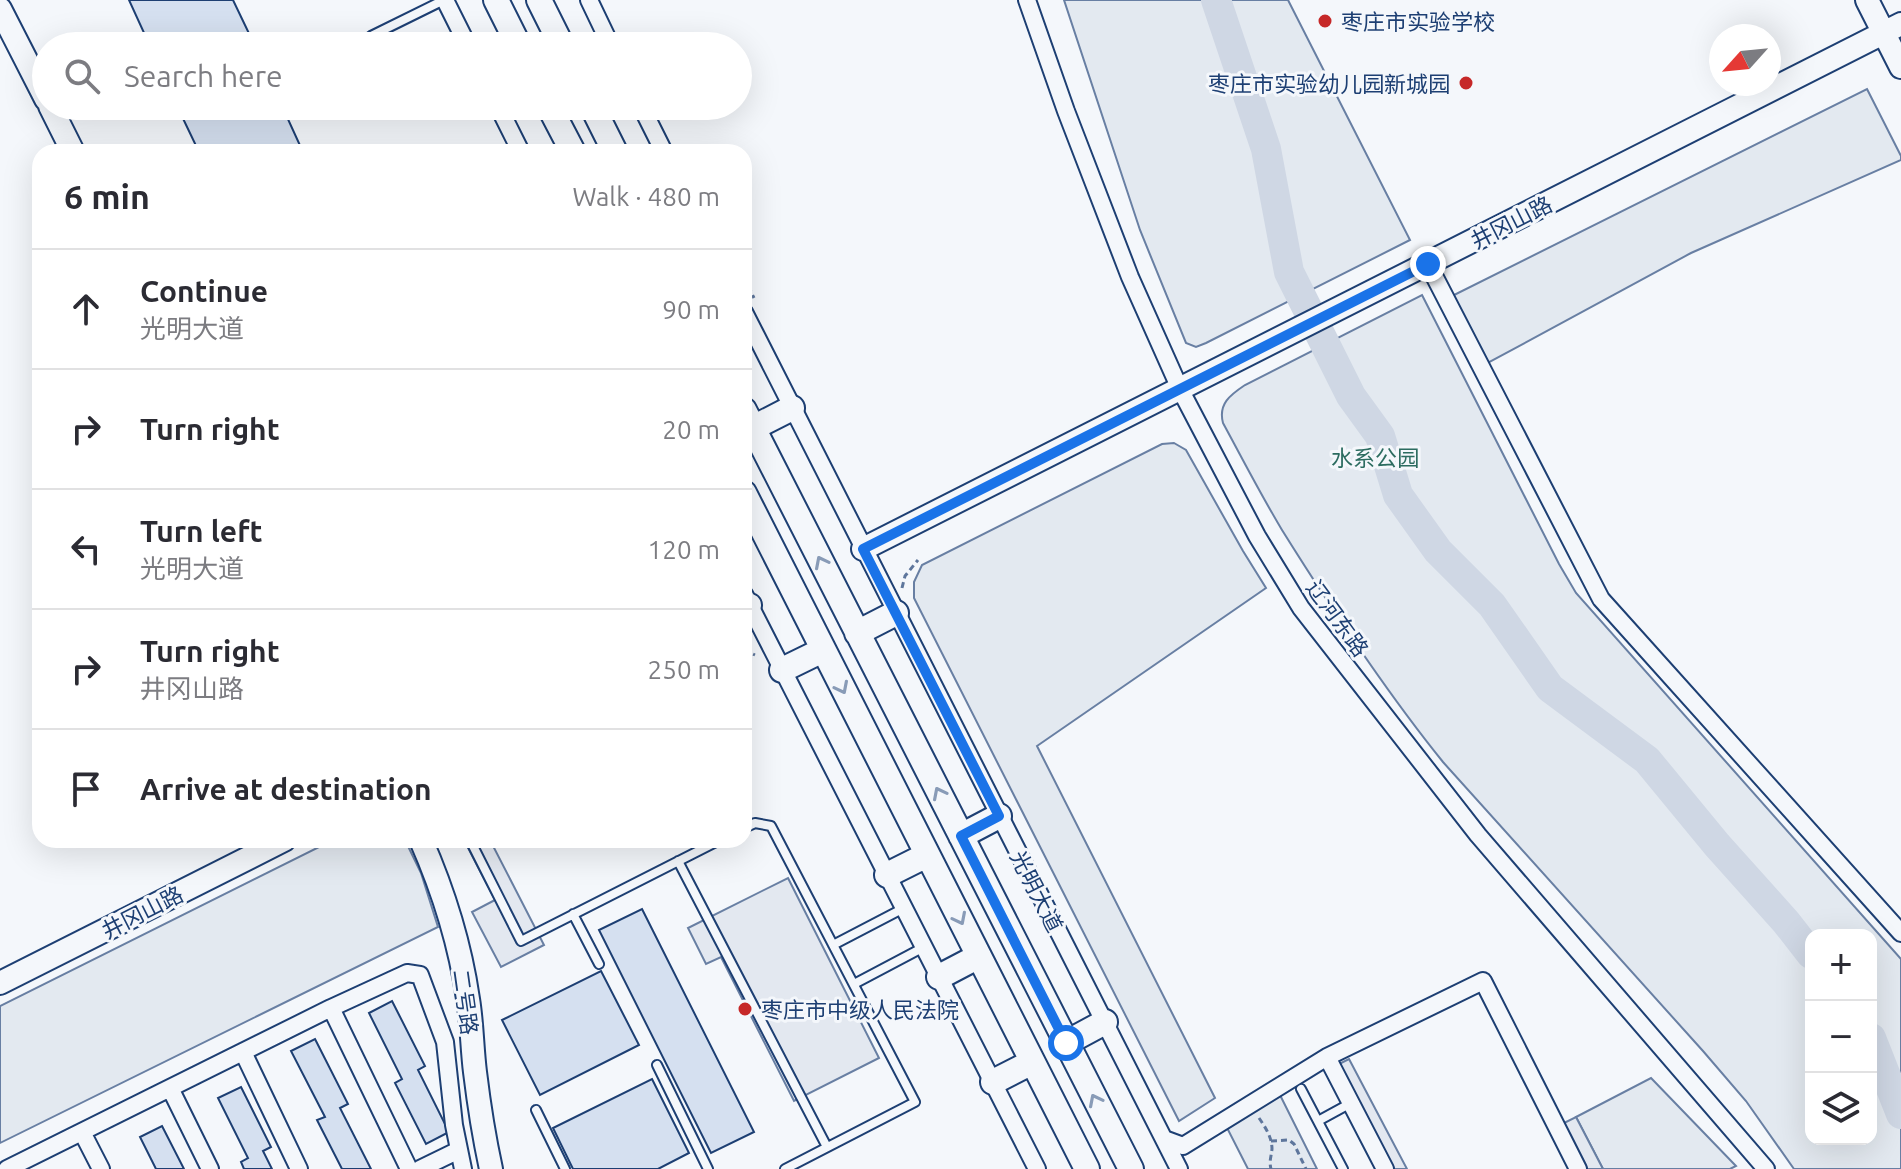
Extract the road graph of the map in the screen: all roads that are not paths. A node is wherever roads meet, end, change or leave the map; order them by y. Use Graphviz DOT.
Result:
graph roads {
  1 [pos="444,0"];
  2 [pos="496,0"];
  3 [pos="539,0"];
  4 [pos="589,0"];
  5 [pos="1027,0"];
  6 [pos="1867,0"];
  7 [pos="0,9"];
  8 [pos="1892,29"];
  9 [pos="379,32"];
  10 [pos="461,32"];
  11 [pos="512,32"];
  12 [pos="555,32"];
  13 [pos="604,32"];
  14 [pos="1901,67"];
  15 [pos="32,72"];
  16 [pos="57,120"];
  17 [pos="505,120"];
  18 [pos="556,120"];
  19 [pos="599,120"];
  20 [pos="648,120"];
  21 [pos="69,144"];
  22 [pos="517,144"];
  23 [pos="569,144"];
  24 [pos="611,144"];
  25 [pos="660,144"];
  26 [pos="1428,264"];
  27 [pos="752,328"];
  28 [pos="1180,389"];
  29 [pos="792,408"];
  30 [pos="752,418"];
  31 [pos="752,425"];
  32 [pos="752,509"];
  33 [pos="863,549"];
  34 [pos="899,603"];
  35 [pos="752,614"];
  36 [pos="857,633"];
  37 [pos="823,650"];
  38 [pos="782,670"];
  39 [pos="999,816"];
  40 [pos="752,824"];
  41 [pos="961,836"];
  42 [pos="268,848"];
  43 [pos="424,848"];
  44 [pos="474,848"];
  45 [pos="704,848"];
  46 [pos="927,855"];
  47 [pos="678,861"];
  48 [pos="887,875"];
  49 [pos="904,908"];
  50 [pos="573,914"];
  51 [pos="1901,933"];
  52 [pos="833,945"];
  53 [pos="924,947"];
  54 [pos="979,956"];
  55 [pos="599,964"];
  56 [pos="939,977"];
  57 [pos="0,983"];
  58 [pos="854,984"];
  59 [pos="331,1008"];
  60 [pos="1105,1022"];
  61 [pos="1066,1043"];
  62 [pos="243,1052"];
  63 [pos="1327,1057"];
  64 [pos="1032,1062"];
  65 [pos="657,1065"];
  66 [pos="993,1082"];
  67 [pos="170,1088"];
  68 [pos="1301,1089"];
  69 [pos="1351,1103"];
  70 [pos="536,1110"];
  71 [pos="1318,1121"];
  72 [pos="82,1132"];
  73 [pos="1164,1139"];
  74 [pos="827,1147"];
  75 [pos="459,1150"];
  76 [pos="7,1169"];
  77 [pos="101,1169"];
  78 [pos="210,1169"];
  79 [pos="299,1169"];
  80 [pos="409,1169"];
  81 [pos="420,1169"];
  82 [pos="463,1169"];
  83 [pos="491,1169"];
  84 [pos="565,1169"];
  85 [pos="708,1169"];
  86 [pos="785,1169"];
  87 [pos="1037,1169"];
  88 [pos="1087,1169"];
  89 [pos="1131,1169"];
  90 [pos="1179,1169"];
  91 [pos="1343,1169"];
  92 [pos="1385,1169"];
  93 [pos="1578,1169"];
  94 [pos="1766,1169"];
  1 -- 9 [label="lane"];
  1 -- 10 [label="street"];
  2 -- 11 [label="main road"];
  3 -- 12 [label="main road"];
  4 -- 13 [label="street"];
  5 -- 28 [label="street, 辽河东路"];
  6 -- 8 [label="street"];
  7 -- 15 [label="street"];
  8 -- 14 [label="street"];
  8 -- 26 [label="street, 井冈山路"];
  16 -- 21 [label="street"];
  17 -- 22 [label="street"];
  18 -- 23 [label="main road"];
  19 -- 24 [label="main road"];
  20 -- 25 [label="street"];
  26 -- 28 [label="street, 井冈山路"];
  26 -- 51 [label="street"];
  27 -- 29 [label="street, 光明大道"];
  28 -- 33 [label="street, 井冈山路"];
  28 -- 94 [label="street, 辽河东路"];
  29 -- 30 [label="main road"];
  29 -- 33 [label="street, 光明大道"];
  36 -- 31 [label="main road, 光明大道, one-way"];
  32 -- 37 [label="main road"];
  33 -- 34 [label="street, 光明大道"];
  34 -- 36 [label="main road"];
  34 -- 39 [label="street, 光明大道"];
  35 -- 38 [label="street"];
  41 -- 36 [label="main road, 光明大道, one-way"];
  37 -- 38 [label="main road"];
  37 -- 46 [label="main road, one-way"];
  38 -- 48 [label="street"];
  39 -- 41 [label="main road"];
  39 -- 60 [label="street, 光明大道"];
  40 -- 52 [label="lane"];
  41 -- 61 [label="main road, 光明大道"];
  42 -- 57 [label="street, 井冈山路"];
  43 -- 83 [label="street, 二号路"];
  44 -- 50 [label="lane"];
  45 -- 47 [label="lane"];
  46 -- 48 [label="main road"];
  46 -- 54 [label="main road, one-way"];
  47 -- 50 [label="lane"];
  47 -- 74 [label="lane"];
  48 -- 49 [label="street"];
  49 -- 52 [label="lane"];
  49 -- 53 [label="street"];
  50 -- 55 [label="lane"];
  52 -- 58 [label="lane"];
  53 -- 56 [label="street"];
  53 -- 58 [label="lane"];
  54 -- 56 [label="main road"];
  54 -- 64 [label="main road"];
  56 -- 66 [label="street"];
  58 -- 74 [label="lane"];
  59 -- 62 [label="street"];
  59 -- 75 [label="street"];
  59 -- 80 [label="street"];
  60 -- 61 [label="main road"];
  60 -- 73 [label="street, 光明大道"];
  89 -- 61 [label="main road, 光明大道, one-way"];
  62 -- 67 [label="street"];
  62 -- 79 [label="street"];
  63 -- 69 [label="street"];
  63 -- 73 [label="street"];
  63 -- 93 [label="street"];
  64 -- 66 [label="main road"];
  64 -- 88 [label="main road"];
  65 -- 85 [label="lane"];
  66 -- 87 [label="street"];
  67 -- 72 [label="street"];
  67 -- 78 [label="street"];
  68 -- 71 [label="lane"];
  69 -- 71 [label="lane"];
  69 -- 92 [label="street"];
  70 -- 84 [label="lane"];
  71 -- 91 [label="lane"];
  72 -- 76 [label="street"];
  72 -- 77 [label="street"];
  73 -- 90 [label="street, 光明大道"];
  74 -- 86 [label="lane"];
  75 -- 81 [label="street"];
  75 -- 82 [label="street"];
}
